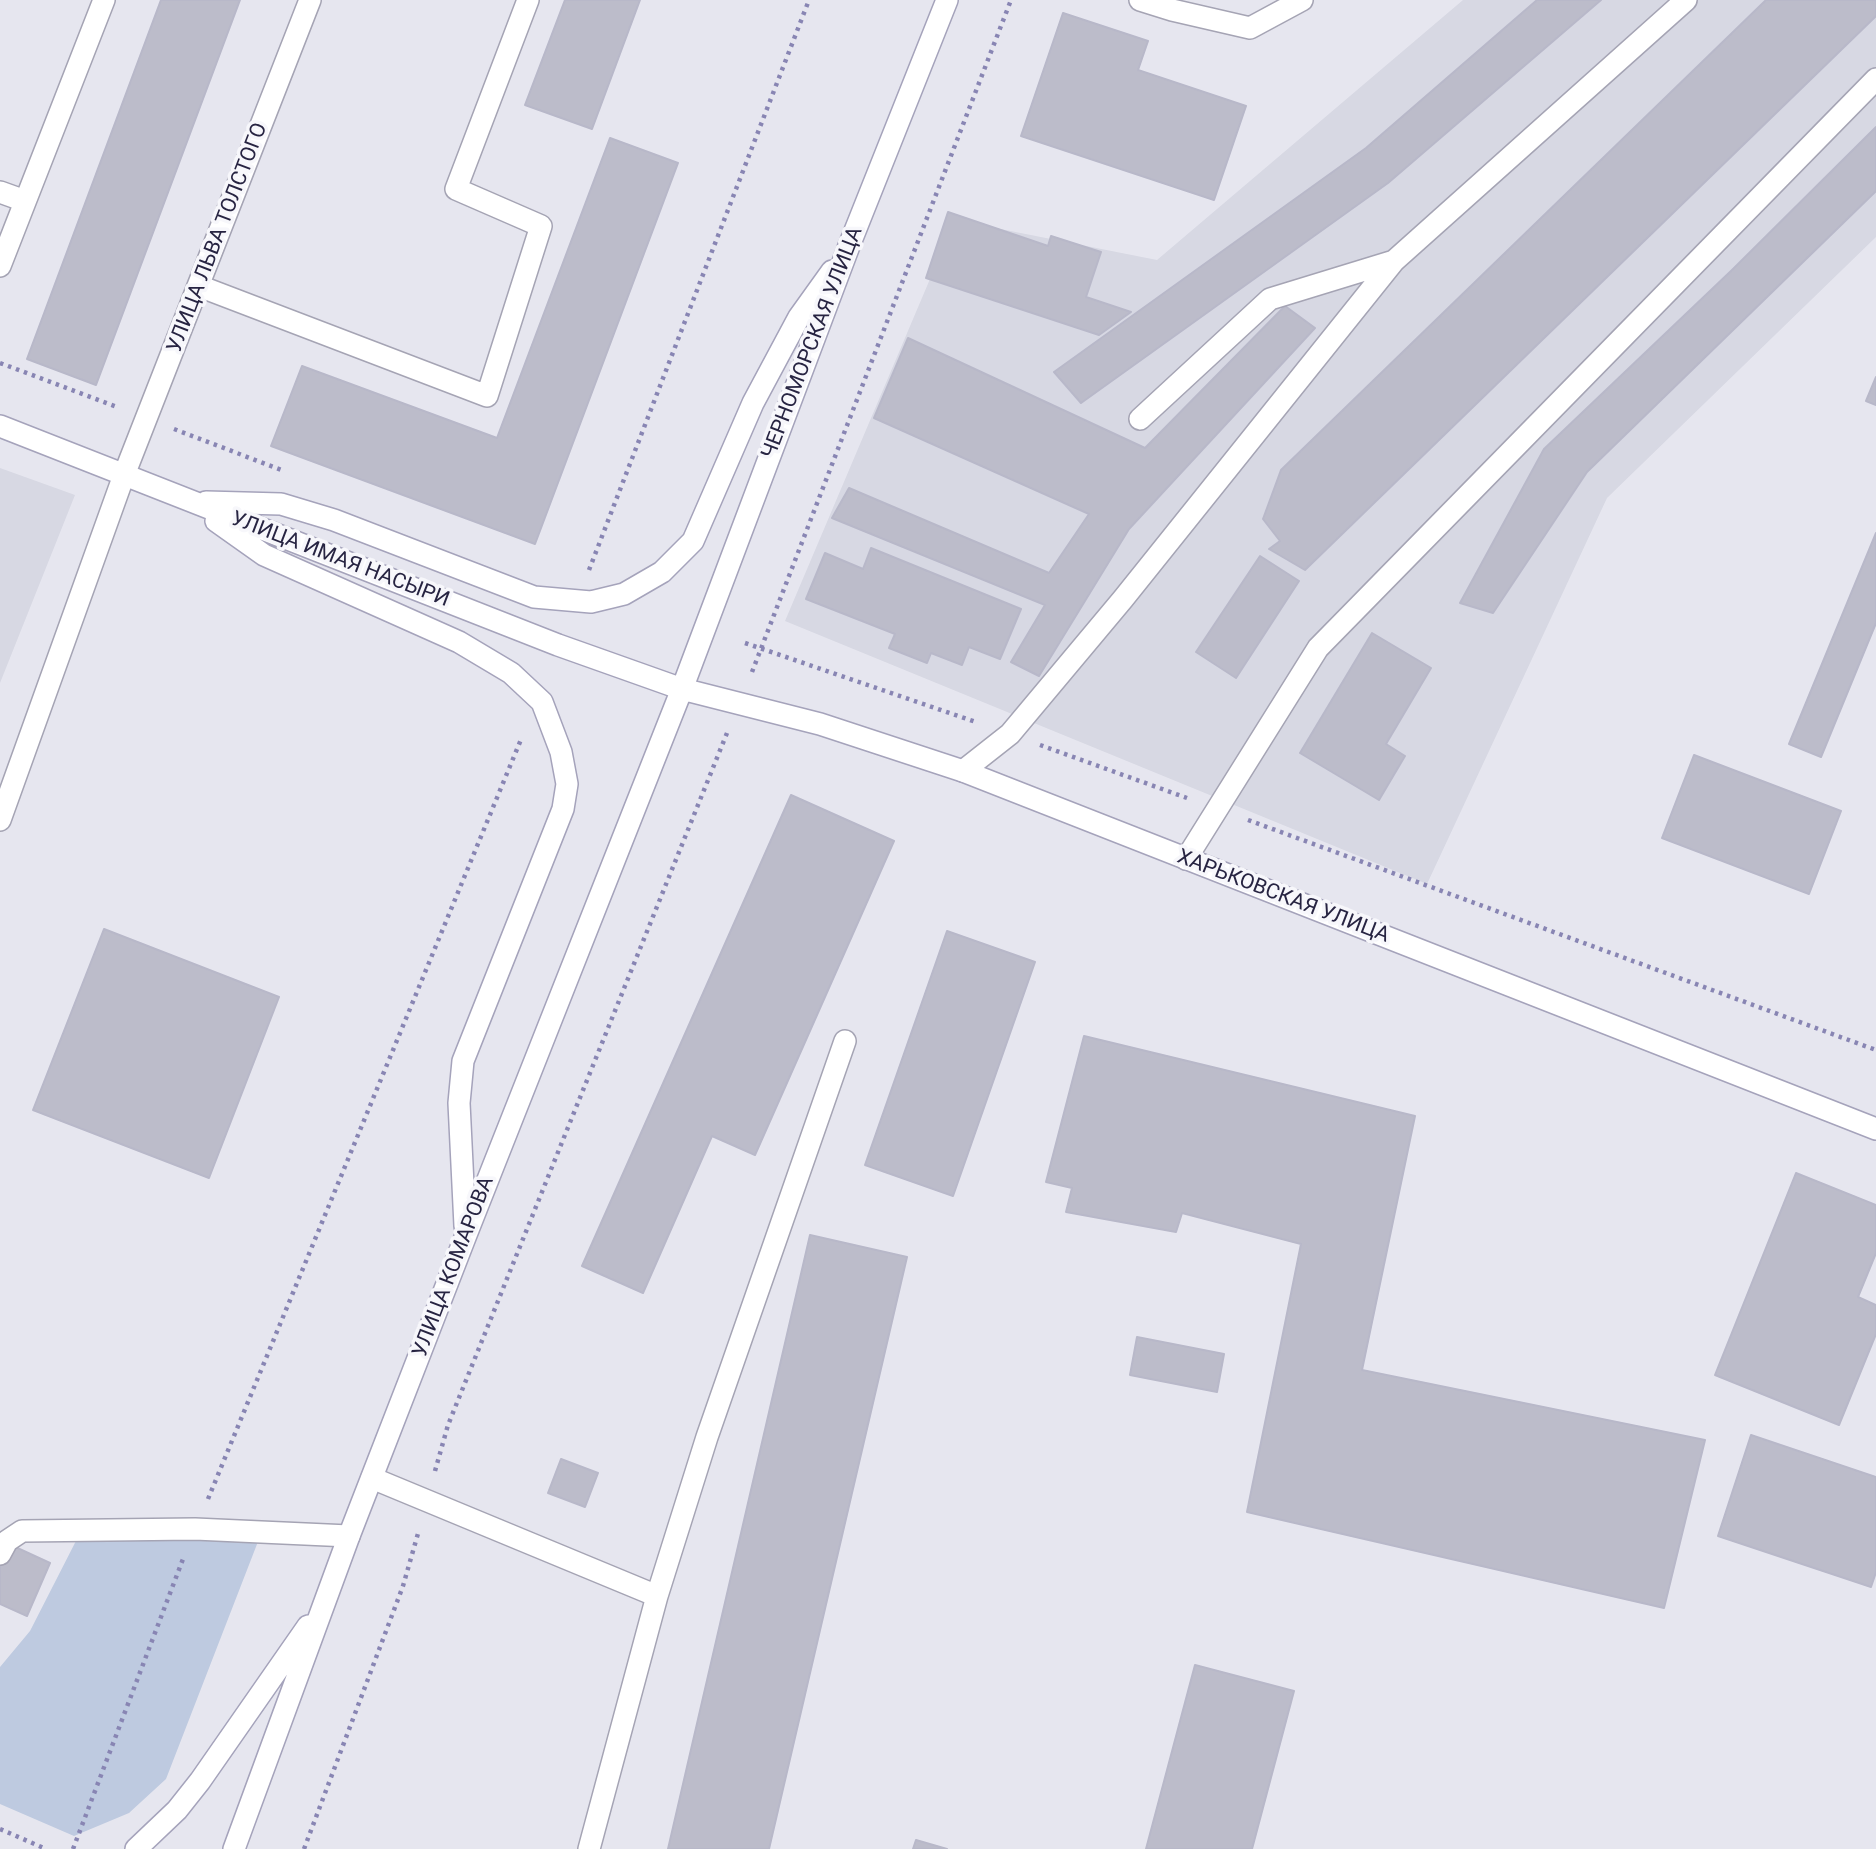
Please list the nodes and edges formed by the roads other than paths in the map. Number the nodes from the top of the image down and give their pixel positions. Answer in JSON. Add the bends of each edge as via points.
{"nodes":[{"id":1,"x":104,"y":0,"type":"edge"},
{"id":2,"x":310,"y":0,"type":"edge"},
{"id":3,"x":528,"y":0,"type":"edge"},
{"id":4,"x":947,"y":0,"type":"edge"},
{"id":5,"x":1140,"y":0,"type":"edge"},
{"id":6,"x":1302,"y":0,"type":"edge"},
{"id":7,"x":1686,"y":0,"type":"edge"},
{"id":8,"x":1876,"y":79,"type":"edge"},
{"id":9,"x":0,"y":192,"type":"edge"},
{"id":10,"x":25,"y":201,"type":"junction"},
{"id":11,"x":849,"y":246,"type":"junction"},
{"id":12,"x":1394,"y":261,"type":"junction"},
{"id":13,"x":0,"y":265,"type":"edge"},
{"id":14,"x":199,"y":286,"type":"junction"},
{"id":15,"x":1140,"y":419,"type":"dead end"},
{"id":16,"x":0,"y":426,"type":"edge"},
{"id":17,"x":124,"y":475,"type":"junction"},
{"id":18,"x":189,"y":501,"type":"junction"},
{"id":19,"x":682,"y":689,"type":"junction"},
{"id":20,"x":962,"y":771,"type":"junction"},
{"id":21,"x":0,"y":820,"type":"edge"},
{"id":22,"x":1186,"y":859,"type":"junction"},
{"id":23,"x":845,"y":1041,"type":"dead end"},
{"id":24,"x":1876,"y":1129,"type":"edge"},
{"id":25,"x":466,"y":1235,"type":"junction"},
{"id":26,"x":372,"y":1478,"type":"junction"},
{"id":27,"x":349,"y":1536,"type":"junction"},
{"id":28,"x":0,"y":1554,"type":"edge"},
{"id":29,"x":657,"y":1596,"type":"junction"},
{"id":30,"x":325,"y":1602,"type":"junction"},
{"id":31,"x":136,"y":1849,"type":"edge"},
{"id":32,"x":234,"y":1849,"type":"edge"},
{"id":33,"x":589,"y":1849,"type":"edge"}],
"edges":[{"from":1,"to":10,"type":"street"},
{"from":2,"to":14,"type":"street","name":"УЛИЦА ЛЬВА ТОЛСТОГО"},
{"from":3,"to":14,"type":"street","via":[[456,189],[541,226],[488,396]]},
{"from":4,"to":11,"type":"street","name":"ЧЕРНОМОРСКАЯ УЛИЦА"},
{"from":5,"to":6,"type":"street","via":[[1250,28]]},
{"from":7,"to":12,"type":"street"},
{"from":8,"to":22,"type":"street","via":[[1318,648]]},
{"from":9,"to":10,"type":"street"},
{"from":10,"to":13,"type":"street"},
{"from":11,"to":18,"type":"street","via":[[799,317],[760,391],[693,541],[662,572],[624,594],[591,602],[534,597],[281,504]]},
{"from":11,"to":19,"type":"street","name":"ЧЕРНОМОРСКАЯ УЛИЦА"},
{"from":12,"to":15,"type":"street","via":[[1270,299]]},
{"from":12,"to":20,"type":"street","via":[[1010,734]]},
{"from":14,"to":17,"type":"street","name":"УЛИЦА ЛЬВА ТОЛСТОГО"},
{"from":16,"to":17,"type":"street","name":"УЛИЦА ИМАЯ НАСЫРИ"},
{"from":17,"to":18,"type":"street","name":"УЛИЦА ИМАЯ НАСЫРИ"},
{"from":17,"to":21,"type":"street","name":"УЛИЦА ЛЬВА ТОЛСТОГО"},
{"from":18,"to":19,"type":"street","name":"УЛИЦА ИМАЯ НАСЫРИ"},
{"from":18,"to":25,"type":"street","via":[[264,555],[459,642],[510,673],[542,702],[561,752],[567,784],[564,809],[463,1061],[459,1103]]},
{"from":19,"to":20,"type":"street","name":"ХАРЬКОВСКАЯ УЛИЦА","via":[[820,724]]},
{"from":19,"to":25,"type":"street","name":"УЛИЦА КОМАРОВА"},
{"from":20,"to":22,"type":"street","name":"ХАРЬКОВСКАЯ УЛИЦА"},
{"from":22,"to":24,"type":"street","name":"ХАРЬКОВСКАЯ УЛИЦА"},
{"from":23,"to":29,"type":"street","via":[[707,1437]]},
{"from":25,"to":26,"type":"street","name":"УЛИЦА КОМАРОВА"},
{"from":26,"to":27,"type":"street","name":"УЛИЦА КОМАРОВА"},
{"from":26,"to":29,"type":"street"},
{"from":27,"to":28,"type":"street","via":[[195,1529],[22,1531],[7,1541]]},
{"from":27,"to":30,"type":"street","name":"УЛИЦА КОМАРОВА"},
{"from":29,"to":33,"type":"street"},
{"from":30,"to":31,"type":"street","via":[[200,1781],[177,1811]]},
{"from":30,"to":32,"type":"street","name":"УЛИЦА КОМАРОВА"}]}
